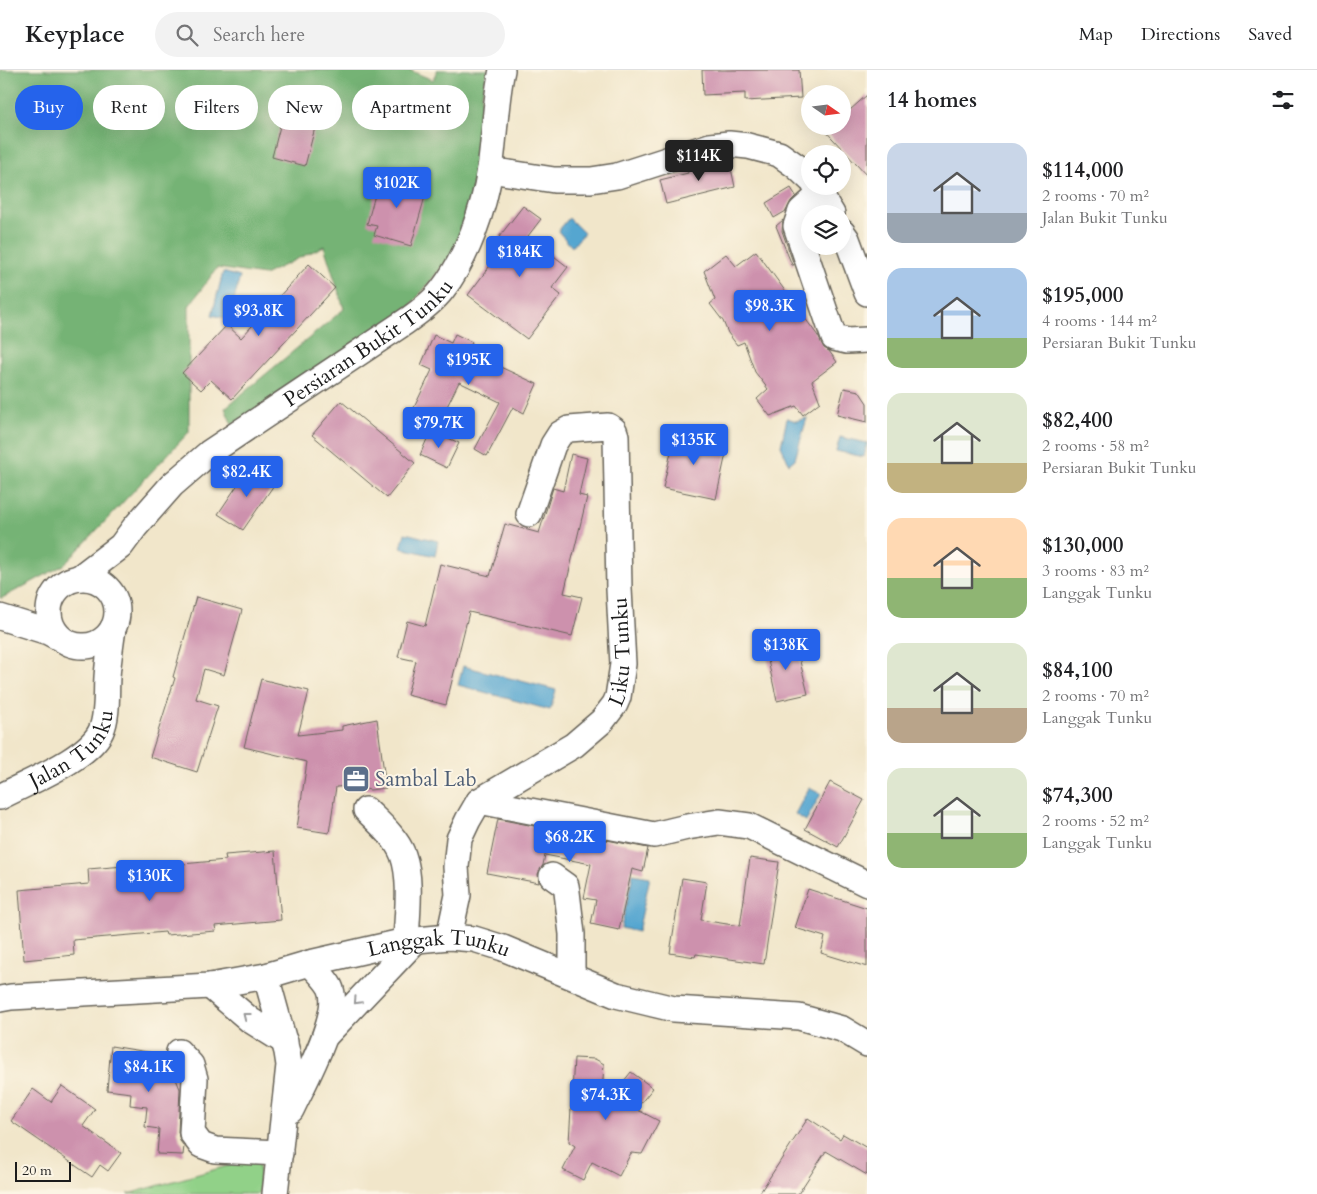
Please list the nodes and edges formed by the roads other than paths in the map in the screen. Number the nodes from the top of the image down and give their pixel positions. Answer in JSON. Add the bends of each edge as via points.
{"nodes":[{"id":1,"x":502,"y":70,"type":"edge"},
{"id":2,"x":490,"y":170,"type":"junction"},
{"id":3,"x":801,"y":172,"type":"edge"},
{"id":4,"x":817,"y":195,"type":"edge"},
{"id":5,"x":852,"y":240,"type":"edge"},
{"id":6,"x":867,"y":293,"type":"edge"},
{"id":7,"x":867,"y":340,"type":"edge"},
{"id":8,"x":529,"y":514,"type":"dead end"},
{"id":9,"x":121,"y":546,"type":"junction"},
{"id":10,"x":79,"y":578,"type":"junction"},
{"id":11,"x":53,"y":596,"type":"junction"},
{"id":12,"x":114,"y":597,"type":"junction"},
{"id":13,"x":2,"y":618,"type":"edge"},
{"id":14,"x":113,"y":628,"type":"junction"},
{"id":15,"x":68,"y":642,"type":"junction"},
{"id":16,"x":107,"y":678,"type":"junction"},
{"id":17,"x":0,"y":797,"type":"edge"},
{"id":18,"x":479,"y":801,"type":"junction"},
{"id":19,"x":366,"y":810,"type":"dead end"},
{"id":20,"x":552,"y":876,"type":"dead end"},
{"id":21,"x":867,"y":884,"type":"edge"},
{"id":22,"x":448,"y":937,"type":"junction"},
{"id":23,"x":411,"y":940,"type":"junction"},
{"id":24,"x":310,"y":963,"type":"junction"},
{"id":25,"x":266,"y":976,"type":"junction"},
{"id":26,"x":572,"y":976,"type":"junction"},
{"id":27,"x":210,"y":986,"type":"junction"},
{"id":28,"x":0,"y":999,"type":"edge"},
{"id":29,"x":324,"y":1038,"type":"junction"},
{"id":30,"x":285,"y":1042,"type":"junction"},
{"id":31,"x":867,"y":1044,"type":"edge"},
{"id":32,"x":179,"y":1052,"type":"dead end"},
{"id":33,"x":281,"y":1141,"type":"junction"},
{"id":34,"x":275,"y":1194,"type":"edge"}],
"edges":[{"from":1,"to":2,"type":"street","name":"Persiaran Bukit Tunku"},
{"from":2,"to":3,"type":"street","via":[[554,180],[591,180],[617,176],[710,146],[729,144],[779,154]]},
{"from":2,"to":9,"type":"street","name":"Persiaran Bukit Tunku","via":[[479,218],[459,264],[425,308],[210,453],[172,485]]},
{"from":4,"to":7,"type":"street","via":[[801,211],[796,226],[834,338]]},
{"from":5,"to":6,"type":"street"},
{"from":8,"to":18,"type":"street","name":"Liku Tunku","via":[[560,434],[569,429],[608,426],[614,430],[623,664],[618,697],[602,721],[574,745]]},
{"from":9,"to":10,"type":"street","name":"Persiaran Bukit Tunku"},
{"from":9,"to":12,"type":"street","name":"Persiaran Bukit Tunku"},
{"from":10,"to":11,"type":"street","via":[[68,581]]},
{"from":10,"to":12,"type":"street","via":[[99,582]]},
{"from":11,"to":13,"type":"street","name":"Jalan Tunku","via":[[19,614]]},
{"from":11,"to":15,"type":"street","via":[[50,619],[54,630]]},
{"from":12,"to":14,"type":"street","via":[[117,618]]},
{"from":13,"to":15,"type":"street","name":"Jalan Tunku","via":[[48,632]]},
{"from":14,"to":15,"type":"street","via":[[96,644],[84,646]]},
{"from":14,"to":16,"type":"street","name":"Jalan Tunku"},
{"from":15,"to":16,"type":"street","name":"Jalan Tunku"},
{"from":16,"to":17,"type":"street","name":"Jalan Tunku","via":[[102,730],[90,746],[73,760]]},
{"from":18,"to":21,"type":"street","via":[[654,835],[719,822],[748,826]]},
{"from":18,"to":22,"type":"street","name":"Liku Tunku","via":[[459,839],[458,895]]},
{"from":19,"to":23,"type":"street","via":[[391,836],[403,856],[409,889]]},
{"from":20,"to":26,"type":"street","via":[[566,886],[572,934]]},
{"from":22,"to":23,"type":"street","name":"Langgak Tunku"},
{"from":22,"to":26,"type":"street","name":"Langgak Tunku","via":[[484,942]]},
{"from":23,"to":24,"type":"street","name":"Langgak Tunku"},
{"from":23,"to":29,"type":"street","one_way":true},
{"from":24,"to":25,"type":"street","name":"Langgak Tunku"},
{"from":24,"to":29,"type":"street","via":[[330,988],[332,1006]]},
{"from":25,"to":27,"type":"street","name":"Langgak Tunku"},
{"from":25,"to":30,"type":"street"},
{"from":26,"to":31,"type":"street","name":"Langgak Tunku","via":[[616,995],[674,1009],[798,1018],[842,1029]]},
{"from":27,"to":28,"type":"street","name":"Langgak Tunku"},
{"from":30,"to":27,"type":"street","one_way":true,"via":[[250,1020]]},
{"from":29,"to":33,"type":"street"},
{"from":30,"to":33,"type":"street","via":[[289,1065]]},
{"from":32,"to":33,"type":"street","via":[[191,1064],[195,1079],[192,1133],[201,1145],[215,1150]]},
{"from":33,"to":34,"type":"street"}]}
